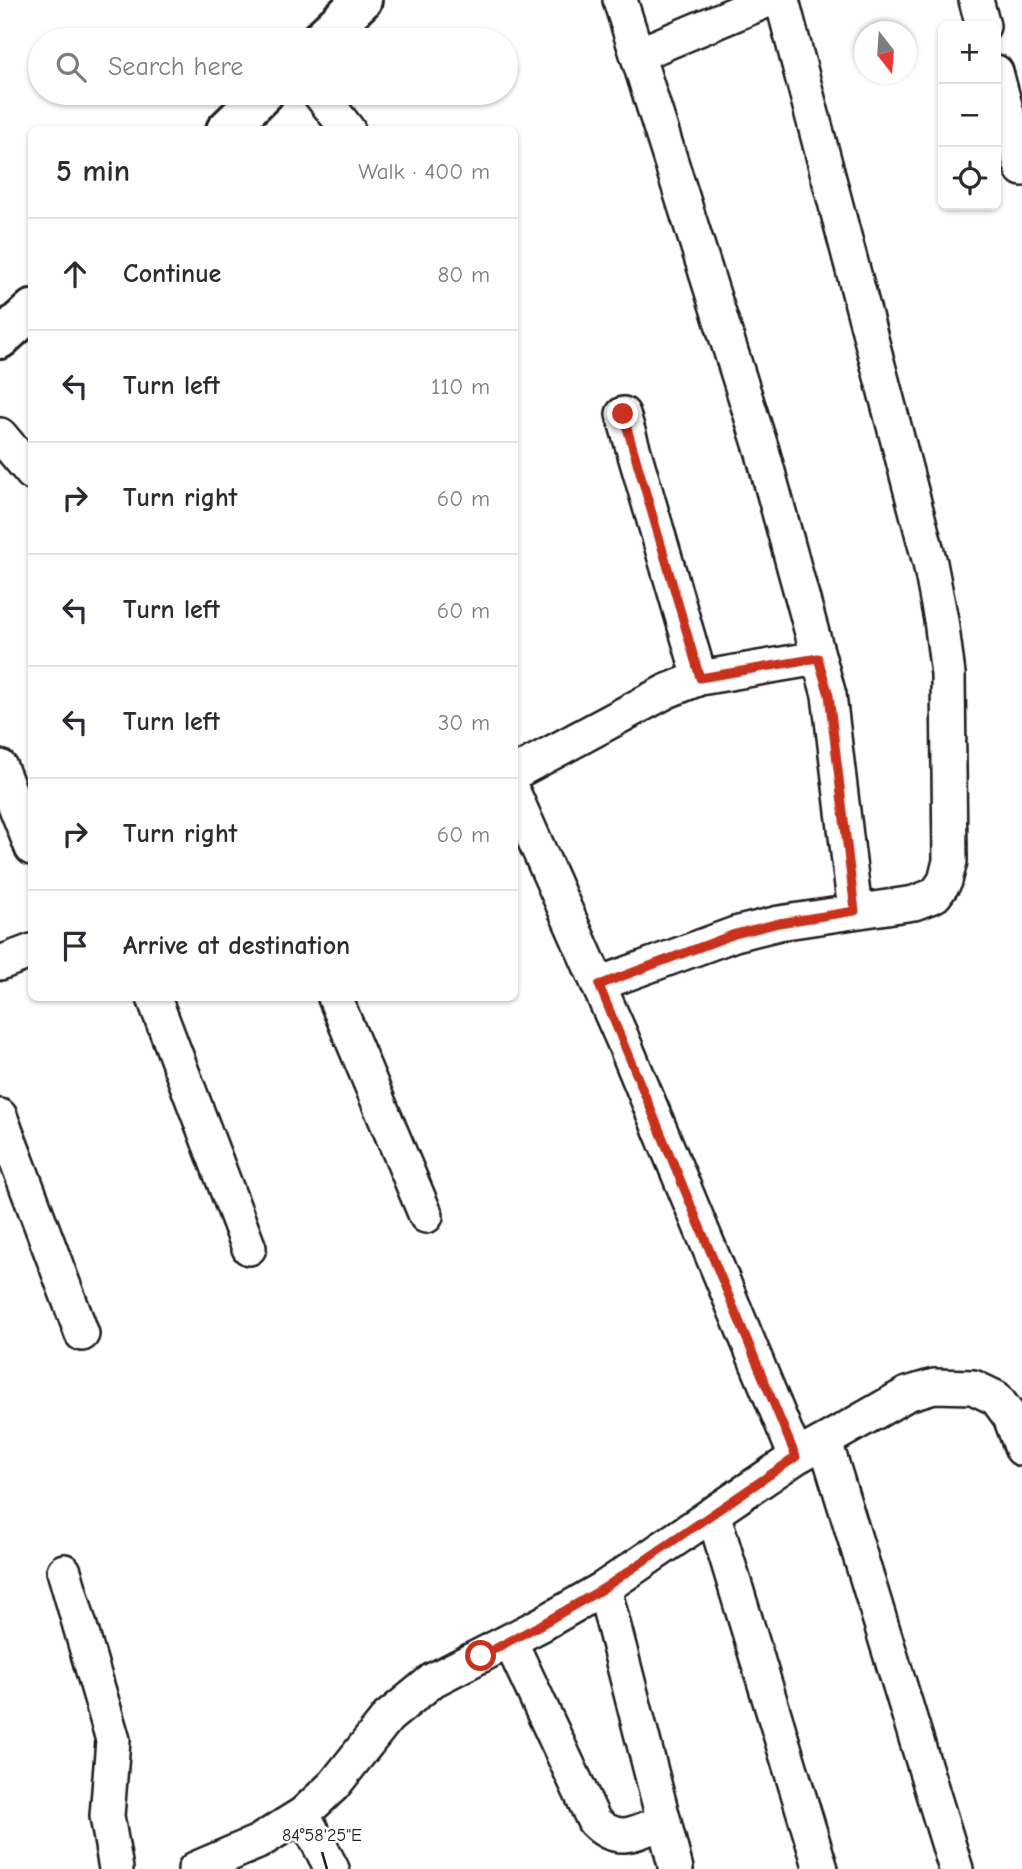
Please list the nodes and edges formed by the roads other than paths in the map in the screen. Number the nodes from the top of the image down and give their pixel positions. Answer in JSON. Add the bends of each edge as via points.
{"nodes":[{"id":1,"x":362,"y":0,"type":"edge"},
{"id":2,"x":620,"y":0,"type":"edge"},
{"id":3,"x":768,"y":0,"type":"edge"},
{"id":4,"x":782,"y":0,"type":"edge"},
{"id":5,"x":976,"y":0,"type":"edge"},
{"id":6,"x":982,"y":21,"type":"edge"},
{"id":7,"x":333,"y":28,"type":"edge"},
{"id":8,"x":639,"y":54,"type":"junction"},
{"id":9,"x":999,"y":84,"type":"edge"},
{"id":10,"x":252,"y":105,"type":"edge"},
{"id":11,"x":328,"y":105,"type":"edge"},
{"id":12,"x":230,"y":126,"type":"edge"},
{"id":13,"x":345,"y":126,"type":"edge"},
{"id":14,"x":1022,"y":169,"type":"edge"},
{"id":15,"x":28,"y":314,"type":"edge"},
{"id":16,"x":0,"y":338,"type":"edge"},
{"id":17,"x":623,"y":414,"type":"dead end"},
{"id":18,"x":0,"y":435,"type":"edge"},
{"id":19,"x":28,"y":468,"type":"edge"},
{"id":20,"x":818,"y":658,"type":"junction"},
{"id":21,"x":700,"y":678,"type":"junction"},
{"id":22,"x":0,"y":767,"type":"edge"},
{"id":23,"x":518,"y":771,"type":"edge"},
{"id":24,"x":518,"y":803,"type":"edge"},
{"id":25,"x":28,"y":838,"type":"edge"},
{"id":26,"x":855,"y":911,"type":"junction"},
{"id":27,"x":28,"y":952,"type":"edge"},
{"id":28,"x":0,"y":963,"type":"edge"},
{"id":29,"x":599,"y":985,"type":"junction"},
{"id":30,"x":155,"y":1001,"type":"edge"},
{"id":31,"x":336,"y":1001,"type":"edge"},
{"id":32,"x":0,"y":1115,"type":"edge"},
{"id":33,"x":426,"y":1216,"type":"dead end"},
{"id":34,"x":249,"y":1248,"type":"dead end"},
{"id":35,"x":82,"y":1334,"type":"dead end"},
{"id":36,"x":825,"y":1441,"type":"junction"},
{"id":37,"x":1022,"y":1449,"type":"edge"},
{"id":38,"x":796,"y":1457,"type":"junction"},
{"id":39,"x":713,"y":1514,"type":"junction"},
{"id":40,"x":64,"y":1572,"type":"dead end"},
{"id":41,"x":604,"y":1588,"type":"junction"},
{"id":42,"x":510,"y":1641,"type":"junction"},
{"id":43,"x":303,"y":1814,"type":"junction"},
{"id":44,"x":664,"y":1821,"type":"junction"},
{"id":45,"x":116,"y":1869,"type":"edge"},
{"id":46,"x":195,"y":1869,"type":"edge"},
{"id":47,"x":332,"y":1869,"type":"edge"},
{"id":48,"x":676,"y":1869,"type":"edge"},
{"id":49,"x":821,"y":1869,"type":"edge"},
{"id":50,"x":956,"y":1869,"type":"edge"}],
"edges":[{"from":1,"to":7,"type":"main road"},
{"from":2,"to":8,"type":"street"},
{"from":3,"to":8,"type":"street"},
{"from":4,"to":26,"type":"street","via":[[930,564],[948,674],[950,861],[945,881],[935,895],[914,903]]},
{"from":5,"to":6,"type":"street"},
{"from":8,"to":20,"type":"street","via":[[762,450]]},
{"from":9,"to":14,"type":"street"},
{"from":10,"to":12,"type":"main road"},
{"from":11,"to":13,"type":"street"},
{"from":15,"to":16,"type":"main road"},
{"from":17,"to":21,"type":"street"},
{"from":18,"to":19,"type":"street"},
{"from":20,"to":21,"type":"street"},
{"from":20,"to":26,"type":"street","via":[[829,695]]},
{"from":21,"to":23,"type":"street"},
{"from":22,"to":25,"type":"street"},
{"from":24,"to":29,"type":"street"},
{"from":26,"to":29,"type":"street","via":[[735,934]]},
{"from":27,"to":28,"type":"street"},
{"from":29,"to":38,"type":"street"},
{"from":30,"to":34,"type":"street"},
{"from":31,"to":33,"type":"street"},
{"from":32,"to":35,"type":"street"},
{"from":36,"to":37,"type":"street","via":[[907,1394],[934,1386],[973,1387],[996,1398],[1010,1417]]},
{"from":36,"to":38,"type":"street"},
{"from":36,"to":50,"type":"street"},
{"from":38,"to":39,"type":"street"},
{"from":39,"to":41,"type":"street"},
{"from":39,"to":49,"type":"street"},
{"from":40,"to":45,"type":"street","via":[[113,1740],[107,1816]]},
{"from":41,"to":42,"type":"street"},
{"from":41,"to":44,"type":"street"},
{"from":42,"to":43,"type":"street","via":[[433,1680],[388,1717],[334,1785]]},
{"from":42,"to":44,"type":"street","via":[[594,1821],[615,1836],[631,1835]]},
{"from":43,"to":46,"type":"street","via":[[258,1842]]},
{"from":43,"to":47,"type":"street"},
{"from":44,"to":48,"type":"street"}]}
